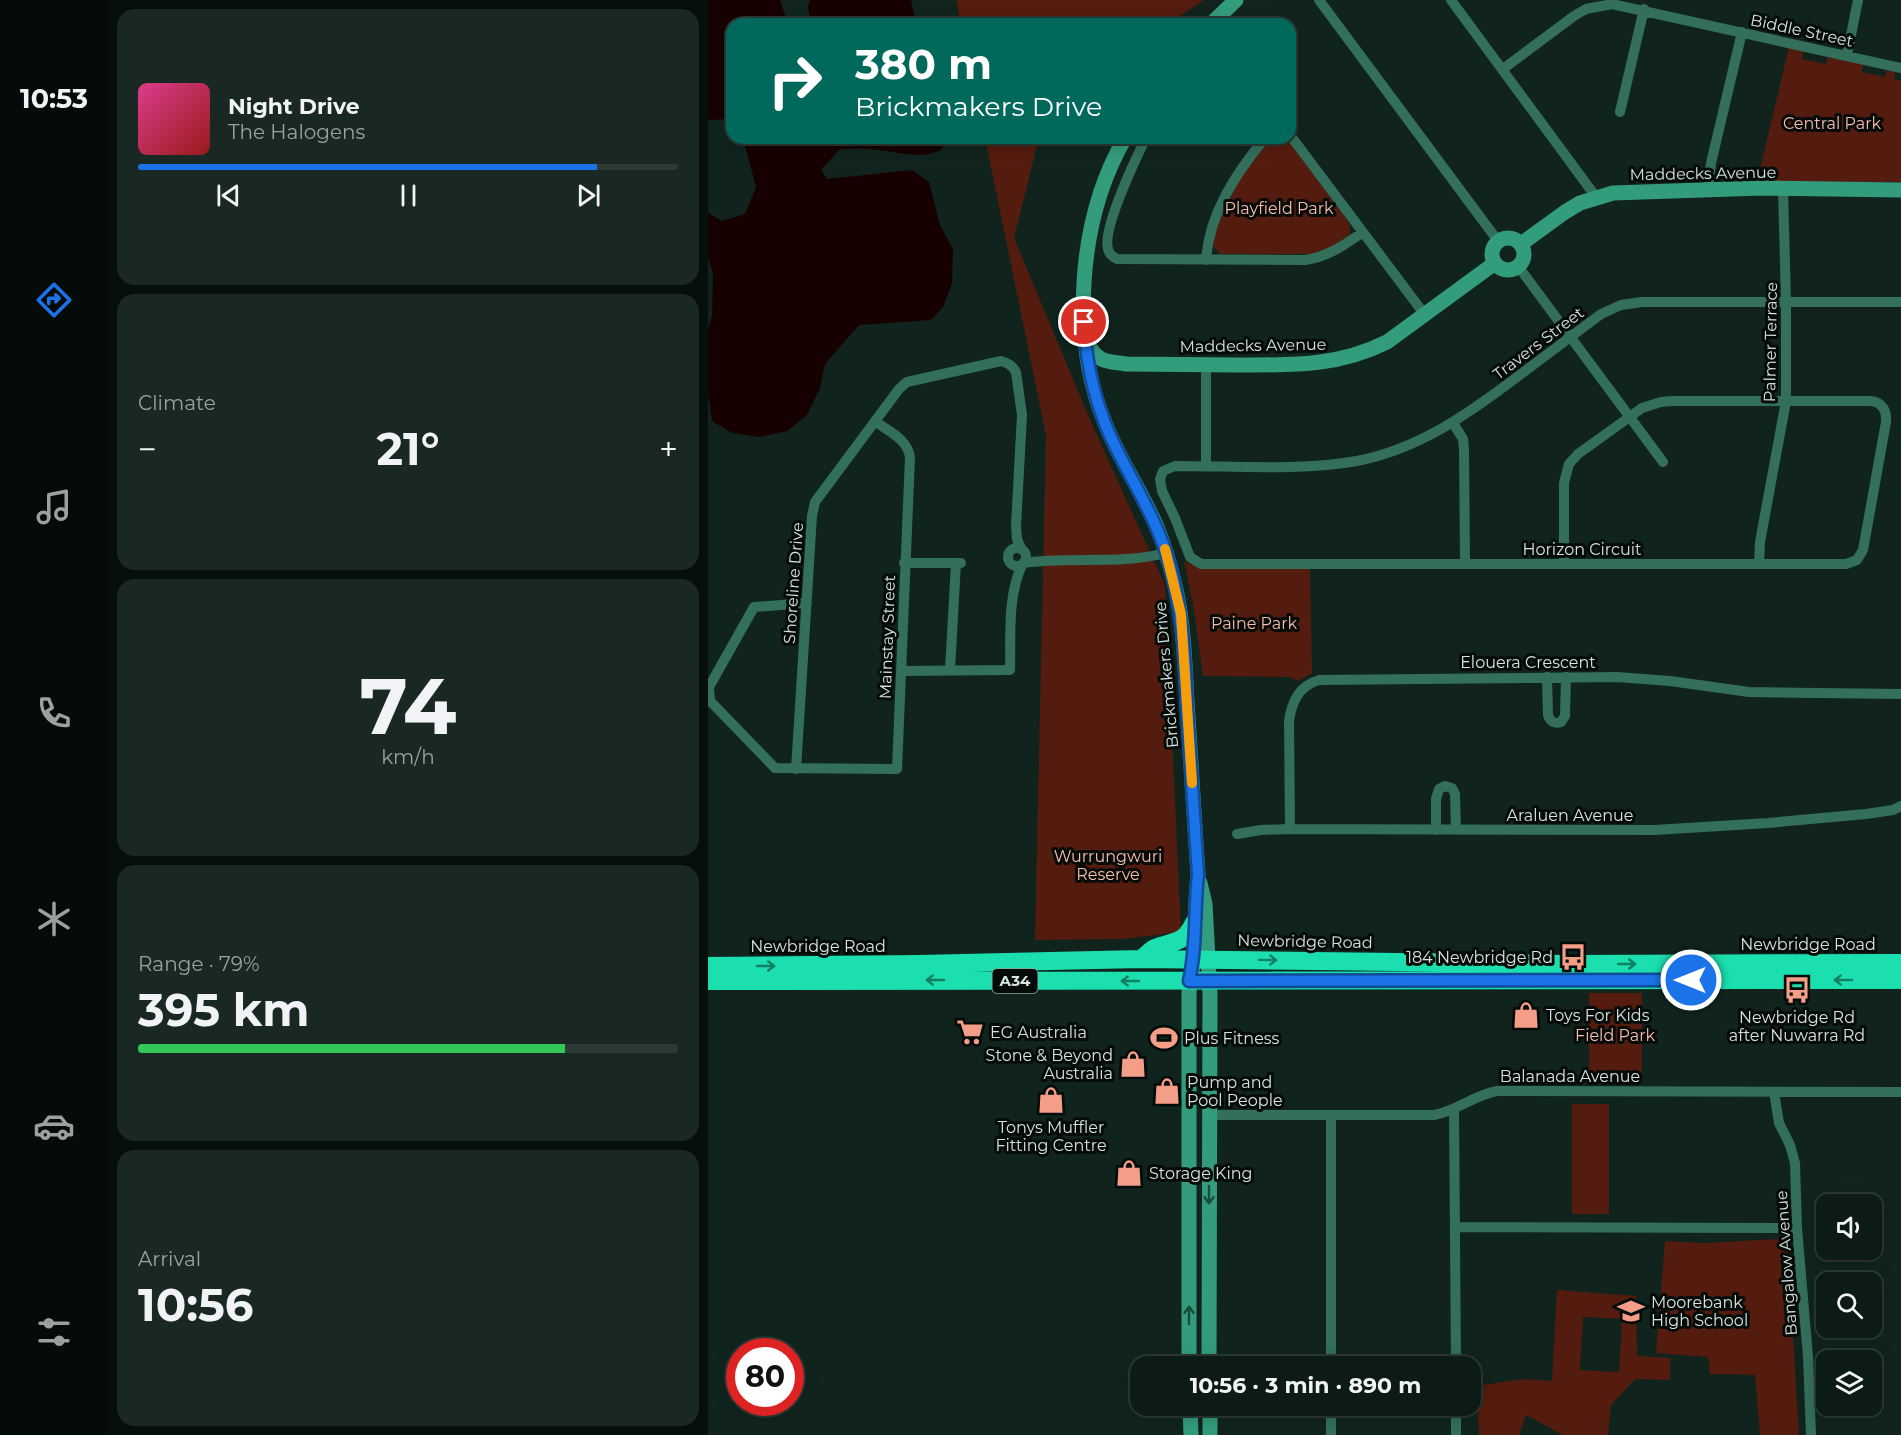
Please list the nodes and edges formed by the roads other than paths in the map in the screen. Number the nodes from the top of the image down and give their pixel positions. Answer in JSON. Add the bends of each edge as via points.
{"nodes":[{"id":1,"x":1236,"y":0,"type":"edge"},
{"id":2,"x":1319,"y":0,"type":"edge"},
{"id":3,"x":1451,"y":0,"type":"edge"},
{"id":4,"x":1858,"y":0,"type":"edge"},
{"id":5,"x":1644,"y":9,"type":"junction"},
{"id":6,"x":1217,"y":18,"type":"edge"},
{"id":7,"x":1742,"y":32,"type":"junction"},
{"id":8,"x":1847,"y":55,"type":"junction"},
{"id":9,"x":1901,"y":68,"type":"edge"},
{"id":10,"x":1503,"y":69,"type":"junction"},
{"id":11,"x":1620,"y":112,"type":"dead end"},
{"id":12,"x":1296,"y":143,"type":"edge"},
{"id":13,"x":1122,"y":144,"type":"edge"},
{"id":14,"x":1143,"y":144,"type":"edge"},
{"id":15,"x":1261,"y":144,"type":"edge"},
{"id":16,"x":1783,"y":189,"type":"junction"},
{"id":17,"x":1708,"y":190,"type":"junction"},
{"id":18,"x":1901,"y":190,"type":"edge"},
{"id":19,"x":1596,"y":197,"type":"junction"},
{"id":20,"x":1363,"y":232,"type":"junction"},
{"id":21,"x":1498,"y":241,"type":"junction"},
{"id":22,"x":1521,"y":244,"type":"junction"},
{"id":23,"x":1206,"y":260,"type":"junction"},
{"id":24,"x":1496,"y":263,"type":"junction"},
{"id":25,"x":1518,"y":266,"type":"junction"},
{"id":26,"x":1786,"y":302,"type":"junction"},
{"id":27,"x":1901,"y":302,"type":"edge"},
{"id":28,"x":1425,"y":315,"type":"junction"},
{"id":29,"x":1570,"y":338,"type":"junction"},
{"id":30,"x":1085,"y":339,"type":"junction"},
{"id":31,"x":1126,"y":364,"type":"junction"},
{"id":32,"x":1206,"y":364,"type":"junction"},
{"id":33,"x":1095,"y":394,"type":"junction"},
{"id":34,"x":1786,"y":401,"type":"junction"},
{"id":35,"x":1629,"y":417,"type":"junction"},
{"id":36,"x":876,"y":422,"type":"junction"},
{"id":37,"x":1453,"y":423,"type":"junction"},
{"id":38,"x":1663,"y":462,"type":"dead end"},
{"id":39,"x":1206,"y":466,"type":"junction"},
{"id":40,"x":1166,"y":553,"type":"junction"},
{"id":41,"x":1020,"y":557,"type":"junction"},
{"id":42,"x":904,"y":563,"type":"junction"},
{"id":43,"x":1465,"y":564,"type":"junction"},
{"id":44,"x":1563,"y":564,"type":"junction"},
{"id":45,"x":1760,"y":564,"type":"junction"},
{"id":46,"x":807,"y":603,"type":"junction"},
{"id":47,"x":951,"y":670,"type":"junction"},
{"id":48,"x":900,"y":671,"type":"junction"},
{"id":49,"x":1547,"y":677,"type":"junction"},
{"id":50,"x":1566,"y":677,"type":"junction"},
{"id":51,"x":1901,"y":694,"type":"edge"},
{"id":52,"x":796,"y":769,"type":"junction"},
{"id":53,"x":1901,"y":806,"type":"edge"},
{"id":54,"x":1290,"y":830,"type":"junction"},
{"id":55,"x":1436,"y":830,"type":"junction"},
{"id":56,"x":1455,"y":830,"type":"junction"},
{"id":57,"x":1237,"y":834,"type":"dead end"},
{"id":58,"x":1198,"y":874,"type":"junction"},
{"id":59,"x":1194,"y":923,"type":"junction"},
{"id":60,"x":1141,"y":959,"type":"junction"},
{"id":61,"x":1201,"y":959,"type":"junction"},
{"id":62,"x":1901,"y":963,"type":"edge"},
{"id":63,"x":708,"y":966,"type":"edge"},
{"id":64,"x":1901,"y":980,"type":"edge"},
{"id":65,"x":708,"y":981,"type":"edge"},
{"id":66,"x":1189,"y":981,"type":"junction"},
{"id":67,"x":1210,"y":981,"type":"junction"},
{"id":68,"x":1774,"y":1092,"type":"junction"},
{"id":69,"x":1901,"y":1092,"type":"edge"},
{"id":70,"x":1454,"y":1109,"type":"junction"},
{"id":71,"x":1209,"y":1115,"type":"junction"},
{"id":72,"x":1332,"y":1116,"type":"junction"},
{"id":73,"x":1455,"y":1227,"type":"junction"},
{"id":74,"x":1797,"y":1228,"type":"junction"},
{"id":75,"x":1190,"y":1356,"type":"edge"},
{"id":76,"x":1209,"y":1356,"type":"edge"},
{"id":77,"x":1331,"y":1356,"type":"edge"},
{"id":78,"x":1456,"y":1356,"type":"edge"},
{"id":79,"x":1190,"y":1416,"type":"edge"},
{"id":80,"x":1209,"y":1416,"type":"edge"},
{"id":81,"x":1331,"y":1416,"type":"edge"},
{"id":82,"x":1456,"y":1416,"type":"edge"},
{"id":83,"x":1191,"y":1435,"type":"edge"},
{"id":84,"x":1210,"y":1435,"type":"edge"},
{"id":85,"x":1331,"y":1435,"type":"edge"},
{"id":86,"x":1456,"y":1435,"type":"edge"},
{"id":87,"x":1812,"y":1435,"type":"edge"}],
"edges":[{"from":1,"to":6,"type":"street"},
{"from":2,"to":21,"type":"street"},
{"from":3,"to":10,"type":"street"},
{"from":4,"to":8,"type":"street"},
{"from":5,"to":7,"type":"street","name":"Biddle Street"},
{"from":5,"to":10,"type":"street","name":"Biddle Street","via":[[1612,4],[1586,9]]},
{"from":5,"to":11,"type":"street"},
{"from":7,"to":8,"type":"street","name":"Biddle Street"},
{"from":7,"to":17,"type":"street"},
{"from":8,"to":9,"type":"street","name":"Biddle Street"},
{"from":10,"to":19,"type":"street"},
{"from":12,"to":20,"type":"street"},
{"from":13,"to":30,"type":"street","name":"Brickmakers Drive","via":[[1094,218],[1084,278]]},
{"from":14,"to":23,"type":"street","via":[[1116,207],[1108,242],[1111,255],[1121,260]]},
{"from":15,"to":23,"type":"street","via":[[1222,204],[1209,236]]},
{"from":16,"to":17,"type":"street","name":"Maddecks Avenue"},
{"from":16,"to":18,"type":"street","name":"Maddecks Avenue"},
{"from":16,"to":26,"type":"street","name":"Palmer Terrace"},
{"from":17,"to":19,"type":"street","name":"Maddecks Avenue"},
{"from":19,"to":22,"type":"street","name":"Maddecks Avenue","via":[[1565,212]]},
{"from":20,"to":23,"type":"street","via":[[1334,252],[1316,258]]},
{"from":20,"to":28,"type":"street"},
{"from":21,"to":22,"type":"street","via":[[1513,238]]},
{"from":21,"to":24,"type":"street","via":[[1492,254]]},
{"from":22,"to":25,"type":"street","via":[[1524,253]]},
{"from":24,"to":25,"type":"street","via":[[1504,269]]},
{"from":24,"to":28,"type":"street","name":"Maddecks Avenue"},
{"from":25,"to":29,"type":"street"},
{"from":26,"to":27,"type":"street","name":"Travers Street"},
{"from":26,"to":29,"type":"street","name":"Travers Street","via":[[1632,303],[1611,308]]},
{"from":26,"to":34,"type":"street","name":"Palmer Terrace"},
{"from":28,"to":32,"type":"street","name":"Maddecks Avenue","via":[[1387,342],[1348,358],[1308,364]]},
{"from":29,"to":35,"type":"street"},
{"from":29,"to":37,"type":"street","name":"Travers Street"},
{"from":30,"to":31,"type":"street","name":"Maddecks Avenue","via":[[1101,360]]},
{"from":30,"to":33,"type":"street","name":"Brickmakers Drive"},
{"from":31,"to":32,"type":"street","name":"Maddecks Avenue"},
{"from":31,"to":33,"type":"street","name":"Maddecks Avenue","via":[[1108,368],[1098,381]]},
{"from":32,"to":39,"type":"street"},
{"from":33,"to":40,"type":"street","name":"Brickmakers Drive","via":[[1116,449],[1156,524]]},
{"from":34,"to":35,"type":"street","via":[[1661,402]]},
{"from":34,"to":45,"type":"street","name":"Palmer Terrace","via":[[1760,542]]},
{"from":34,"to":45,"type":"street","name":"Horizon Circuit","via":[[1875,402],[1884,408],[1886,422],[1860,557],[1846,564]]},
{"from":35,"to":38,"type":"street"},
{"from":35,"to":44,"type":"street","via":[[1578,454],[1566,470]]},
{"from":36,"to":41,"type":"street","name":"Shoreline Drive","via":[[907,382],[1000,361],[1008,363],[1016,372],[1021,406],[1016,526],[1011,542]]},
{"from":36,"to":42,"type":"street","name":"Mainstay Street","via":[[904,442],[910,457]]},
{"from":36,"to":46,"type":"street","name":"Shoreline Drive","via":[[815,502]]},
{"from":37,"to":39,"type":"street","name":"Travers Street","via":[[1412,445],[1357,461],[1302,466]]},
{"from":37,"to":43,"type":"street","via":[[1464,449]]},
{"from":39,"to":43,"type":"street","name":"Horizon Circuit","via":[[1171,467],[1163,471],[1160,479],[1188,553],[1197,563]]},
{"from":40,"to":41,"type":"street","via":[[1123,559]]},
{"from":40,"to":58,"type":"street","name":"Brickmakers Drive","via":[[1181,614]]},
{"from":41,"to":47,"type":"street","via":[[1013,596],[1010,670]]},
{"from":42,"to":47,"type":"street","via":[[959,563]]},
{"from":42,"to":48,"type":"street","name":"Mainstay Street"},
{"from":43,"to":44,"type":"street","name":"Horizon Circuit"},
{"from":44,"to":45,"type":"street","name":"Horizon Circuit"},
{"from":46,"to":52,"type":"street","name":"Shoreline Drive"},
{"from":46,"to":52,"type":"street","via":[[754,607],[708,691],[713,705],[775,768]]},
{"from":47,"to":48,"type":"street"},
{"from":48,"to":52,"type":"street","name":"Mainstay Street","via":[[897,769]]},
{"from":49,"to":50,"type":"street","name":"Elouera Crescent"},
{"from":49,"to":50,"type":"street","via":[[1548,715],[1558,723],[1565,716]]},
{"from":49,"to":54,"type":"street","name":"Elouera Crescent","via":[[1330,678],[1311,682],[1293,701],[1289,720]]},
{"from":50,"to":51,"type":"street","name":"Elouera Crescent","via":[[1644,678],[1749,692]]},
{"from":53,"to":56,"type":"street","name":"Araluen Avenue","via":[[1866,814],[1707,828]]},
{"from":54,"to":55,"type":"street","name":"Araluen Avenue"},
{"from":54,"to":57,"type":"street","name":"Araluen Avenue"},
{"from":55,"to":56,"type":"street","name":"Araluen Avenue"},
{"from":55,"to":56,"type":"street","via":[[1436,796],[1445,786],[1455,794]]},
{"from":58,"to":59,"type":"street","name":"Brickmakers Drive"},
{"from":58,"to":61,"type":"street","name":"Brickmakers Drive","via":[[1205,904]]},
{"from":59,"to":60,"type":"highway","via":[[1182,939],[1152,950]]},
{"from":59,"to":61,"type":"street","name":"Brickmakers Drive"},
{"from":60,"to":61,"type":"highway","name":"Newbridge Road","number":"A34"},
{"from":63,"to":60,"type":"highway","name":"Newbridge Road","number":"A34","one_way":true},
{"from":61,"to":62,"type":"highway","name":"Newbridge Road","number":"A34","one_way":true},
{"from":61,"to":66,"type":"street"},
{"from":61,"to":67,"type":"street","name":"Brickmakers Drive"},
{"from":64,"to":67,"type":"highway","name":"Newbridge Road","number":"A34","one_way":true},
{"from":66,"to":65,"type":"highway","name":"Newbridge Road","number":"A34","one_way":true},
{"from":66,"to":67,"type":"highway","name":"Newbridge Road","number":"A34"},
{"from":75,"to":66,"type":"street","one_way":true},
{"from":67,"to":71,"type":"street","name":"Brickmakers Drive"},
{"from":68,"to":69,"type":"street","name":"Balanada Avenue"},
{"from":68,"to":70,"type":"street","name":"Balanada Avenue","via":[[1497,1091],[1479,1095]]},
{"from":68,"to":74,"type":"street","name":"Bangalow Avenue","via":[[1779,1123],[1795,1163]]},
{"from":70,"to":72,"type":"street","name":"Balanada Avenue","via":[[1434,1115]]},
{"from":70,"to":73,"type":"street"},
{"from":71,"to":72,"type":"street","name":"Balanada Avenue"},
{"from":71,"to":76,"type":"street","name":"Brickmakers Drive","one_way":true},
{"from":72,"to":77,"type":"street"},
{"from":73,"to":74,"type":"street"},
{"from":73,"to":78,"type":"street"},
{"from":74,"to":87,"type":"street","name":"Bangalow Avenue"},
{"from":79,"to":83,"type":"street"},
{"from":80,"to":84,"type":"street"},
{"from":81,"to":85,"type":"street"},
{"from":82,"to":86,"type":"street"}]}
